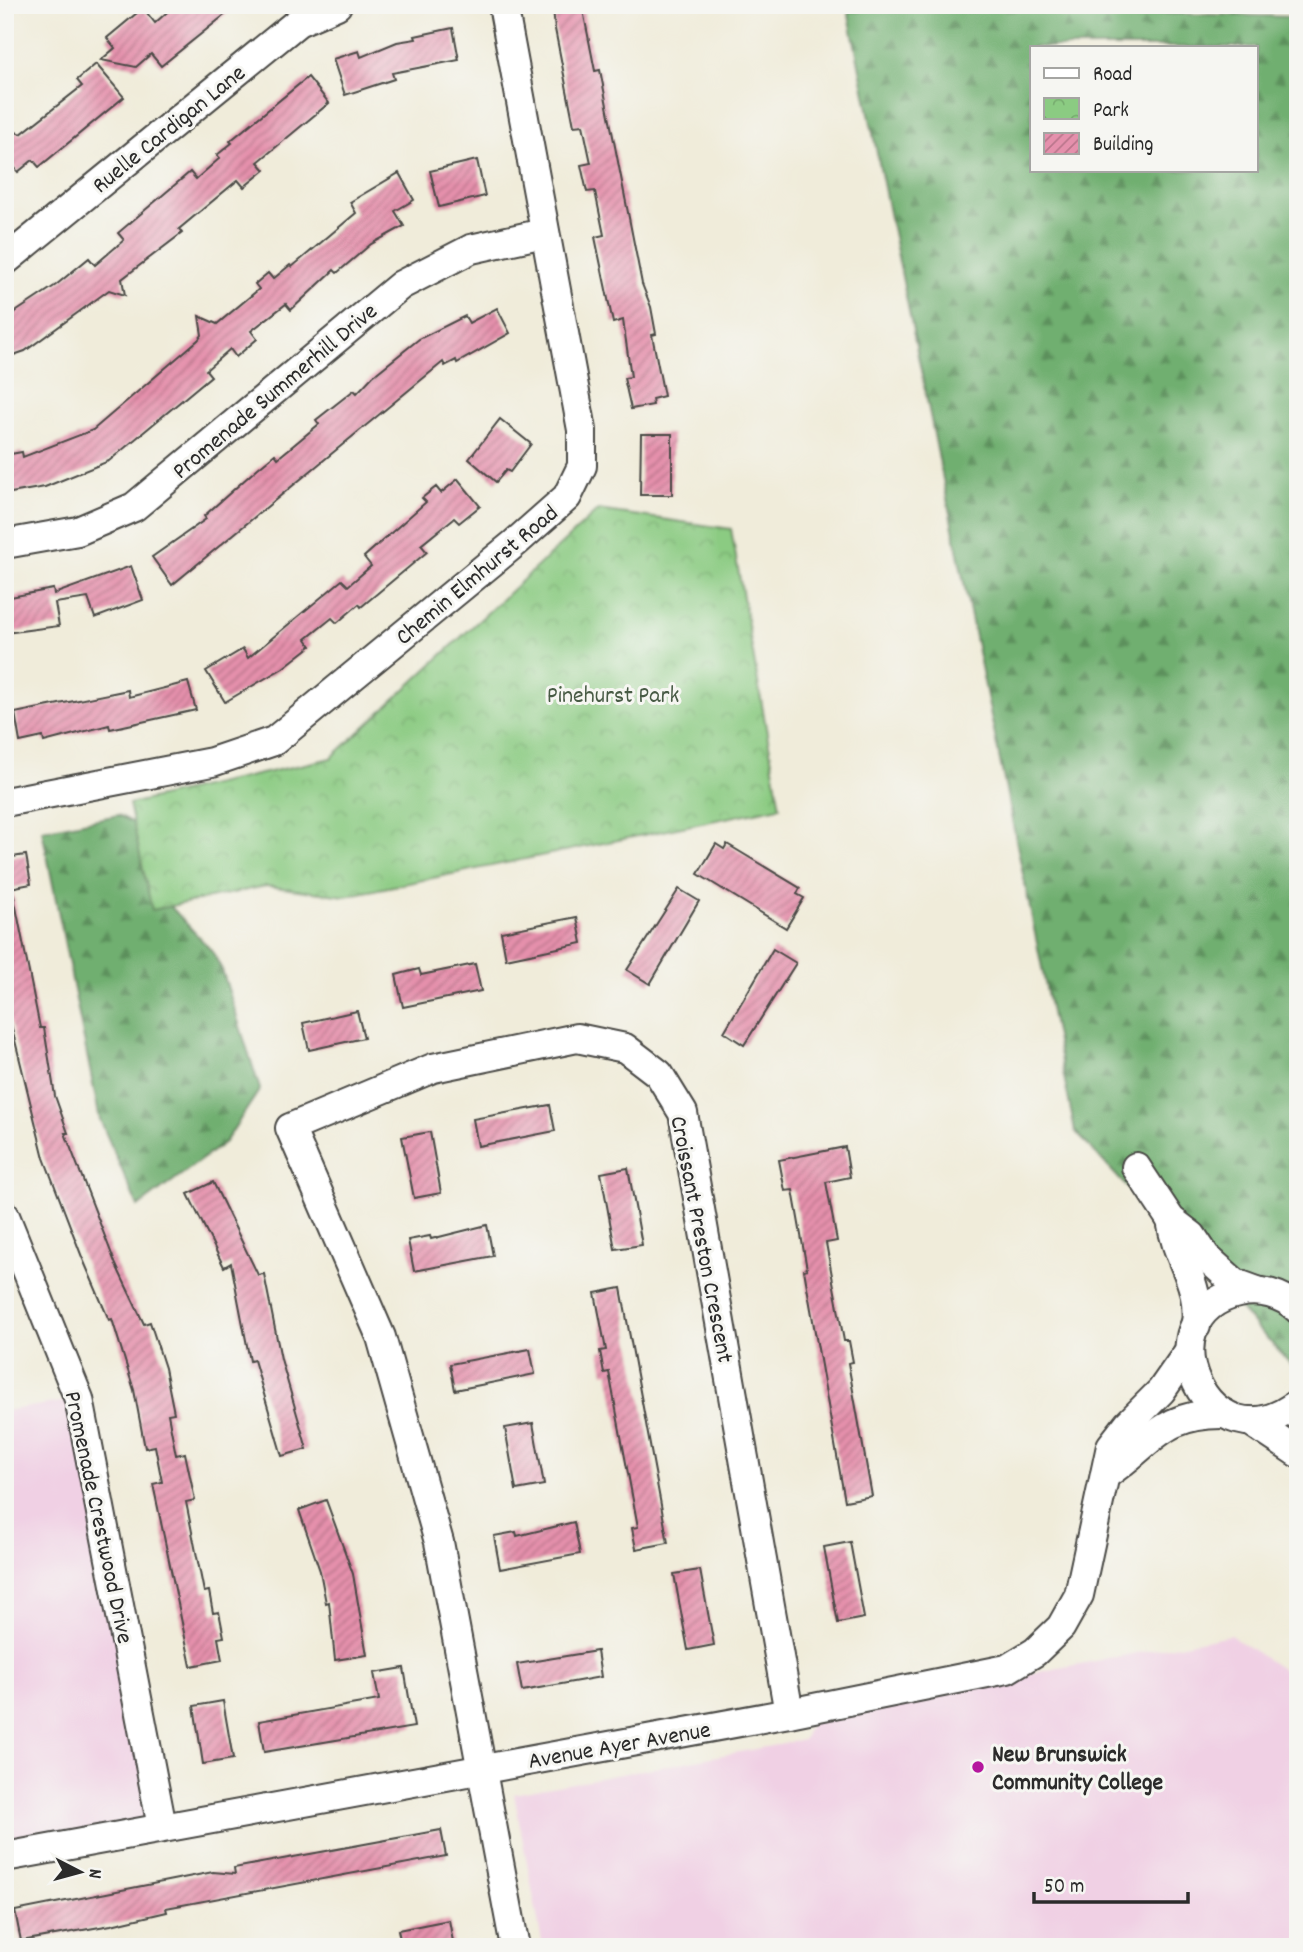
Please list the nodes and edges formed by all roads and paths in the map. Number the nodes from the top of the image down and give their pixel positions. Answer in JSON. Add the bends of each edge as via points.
{"nodes":[{"id":1,"x":337,"y":5,"type":"edge"},
{"id":2,"x":502,"y":5,"type":"edge"},
{"id":3,"x":544,"y":233,"type":"junction"},
{"id":4,"x":5,"y":261,"type":"edge"},
{"id":5,"x":5,"y":544,"type":"edge"},
{"id":6,"x":5,"y":802,"type":"edge"},
{"id":7,"x":1136,"y":1167,"type":"dead end"},
{"id":8,"x":5,"y":1216,"type":"edge"},
{"id":9,"x":1171,"y":1220,"type":"junction"},
{"id":10,"x":1284,"y":1298,"type":"edge"},
{"id":11,"x":1192,"y":1339,"type":"junction"},
{"id":12,"x":1298,"y":1403,"type":"edge"},
{"id":13,"x":1237,"y":1417,"type":"junction"},
{"id":14,"x":1298,"y":1453,"type":"edge"},
{"id":15,"x":1105,"y":1475,"type":"junction"},
{"id":16,"x":789,"y":1713,"type":"junction"},
{"id":17,"x":481,"y":1769,"type":"junction"},
{"id":18,"x":162,"y":1827,"type":"junction"},
{"id":19,"x":5,"y":1857,"type":"edge"},
{"id":20,"x":515,"y":1947,"type":"edge"}],
"edges":[{"from":1,"to":4,"type":"street","name":"Ruelle Cardigan Lane","via":[[298,22]]},
{"from":2,"to":3,"type":"street","name":"Chemin Elmhurst Road"},
{"from":3,"to":5,"type":"street","name":"Promenade Summerhill Drive","via":[[471,249],[401,285],[134,507],[78,531]]},
{"from":3,"to":6,"type":"street","name":"Chemin Elmhurst Road","via":[[582,430],[582,466],[567,497],[275,741],[212,762]]},
{"from":7,"to":9,"type":"street"},
{"from":8,"to":18,"type":"street","name":"Promenade Crestwood Drive","via":[[79,1399]]},
{"from":9,"to":10,"type":"street","via":[[1192,1236],[1223,1274]]},
{"from":9,"to":11,"type":"street","via":[[1174,1246],[1195,1285],[1198,1303]]},
{"from":10,"to":11,"type":"street","name":"Avenue Ayer Avenue","via":[[1245,1292],[1221,1300],[1203,1316]]},
{"from":11,"to":13,"type":"street","via":[[1192,1376],[1198,1388],[1205,1399]]},
{"from":11,"to":15,"type":"street","name":"Avenue Ayer Avenue","via":[[1161,1391],[1111,1446]]},
{"from":12,"to":13,"type":"street","via":[[1275,1417]]},
{"from":13,"to":14,"type":"street"},
{"from":13,"to":15,"type":"street","via":[[1198,1414],[1165,1425]]},
{"from":15,"to":16,"type":"street","name":"Avenue Ayer Avenue","via":[[1079,1595],[1061,1627],[1035,1652],[1007,1669],[975,1678]]},
{"from":16,"to":17,"type":"street","name":"Avenue Ayer Avenue"},
{"from":16,"to":17,"type":"street","name":"Croissant Preston Crescent","via":[[682,1114],[659,1074],[625,1048],[577,1038],[433,1068],[290,1128],[381,1337],[439,1542]]},
{"from":17,"to":18,"type":"street","name":"Avenue Ayer Avenue"},
{"from":17,"to":20,"type":"street"},
{"from":18,"to":19,"type":"street","name":"Avenue Ayer Avenue"}]}
